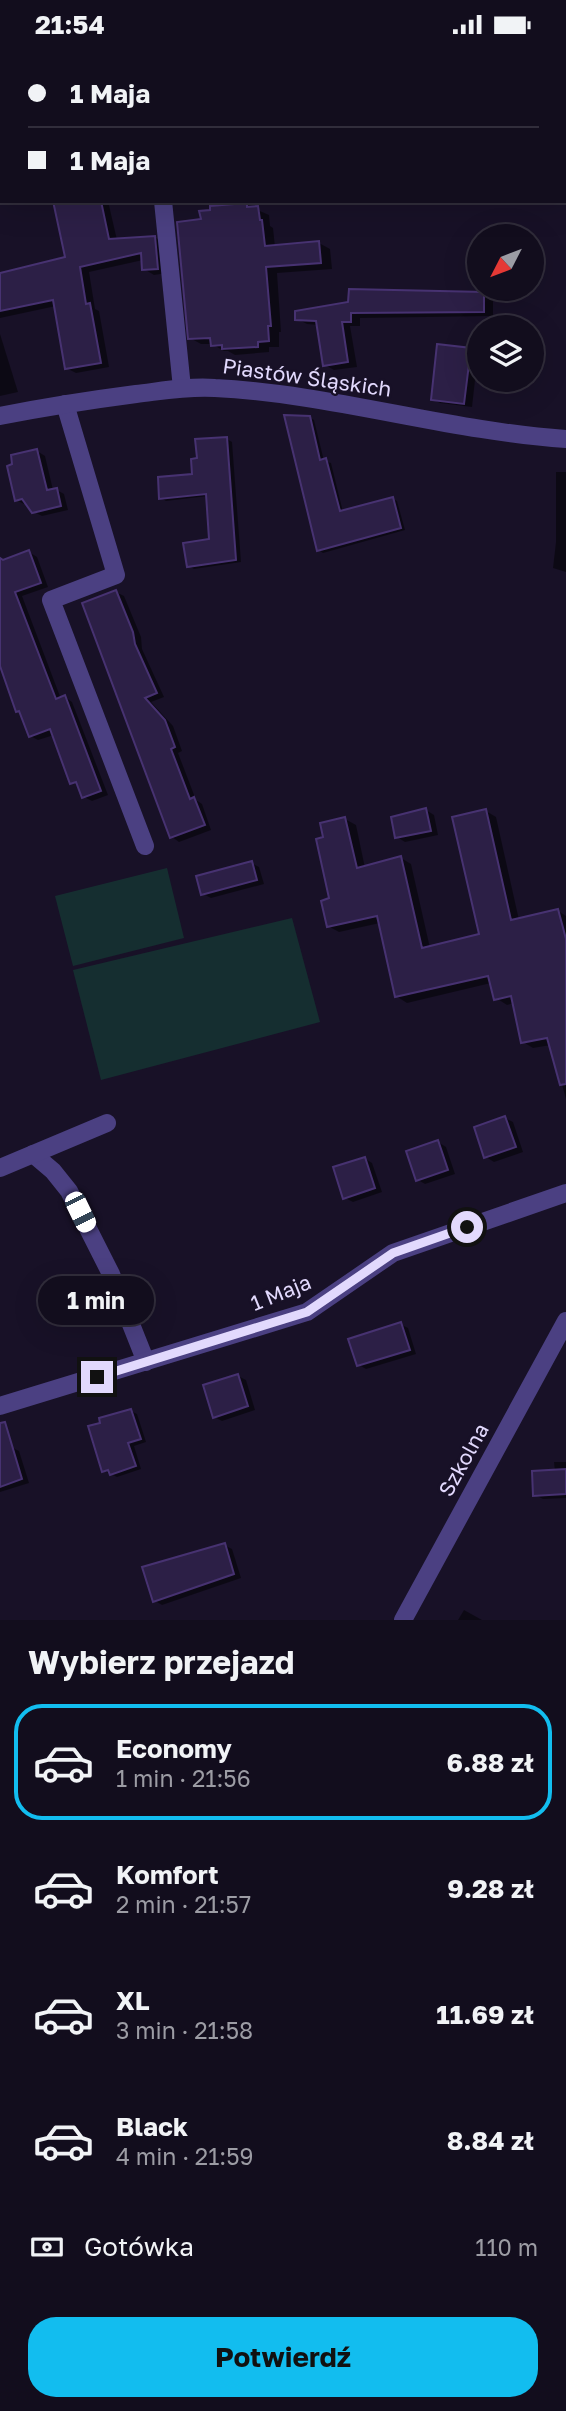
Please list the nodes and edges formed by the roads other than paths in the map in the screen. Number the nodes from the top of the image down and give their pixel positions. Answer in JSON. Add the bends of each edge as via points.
{"nodes":[{"id":1,"x":163,"y":203,"type":"edge"},
{"id":2,"x":182,"y":388,"type":"junction"},
{"id":3,"x":65,"y":404,"type":"junction"},
{"id":4,"x":0,"y":416,"type":"edge"},
{"id":5,"x":566,"y":439,"type":"edge"},
{"id":6,"x":145,"y":846,"type":"dead end"},
{"id":7,"x":107,"y":1123,"type":"dead end"},
{"id":8,"x":33,"y":1154,"type":"junction"},
{"id":9,"x":0,"y":1168,"type":"edge"},
{"id":10,"x":566,"y":1192,"type":"edge"},
{"id":11,"x":563,"y":1333,"type":"edge"},
{"id":12,"x":146,"y":1362,"type":"junction"},
{"id":13,"x":0,"y":1406,"type":"edge"},
{"id":14,"x":402,"y":1620,"type":"edge"}],
"edges":[{"from":1,"to":2,"type":"street"},
{"from":2,"to":3,"type":"street","name":"Piastów Śląskich"},
{"from":2,"to":5,"type":"street","name":"Piastów Śląskich","via":[[290,395],[511,434]]},
{"from":3,"to":4,"type":"street","name":"Piastów Śląskich"},
{"from":3,"to":6,"type":"street","via":[[116,575],[51,600]]},
{"from":7,"to":8,"type":"street"},
{"from":8,"to":9,"type":"street"},
{"from":8,"to":12,"type":"street","via":[[69,1191],[111,1274]]},
{"from":10,"to":12,"type":"street","name":"1 Maja","via":[[393,1253],[307,1312]]},
{"from":11,"to":14,"type":"street","name":"Szkolna"},
{"from":12,"to":13,"type":"street","name":"1 Maja"}]}
